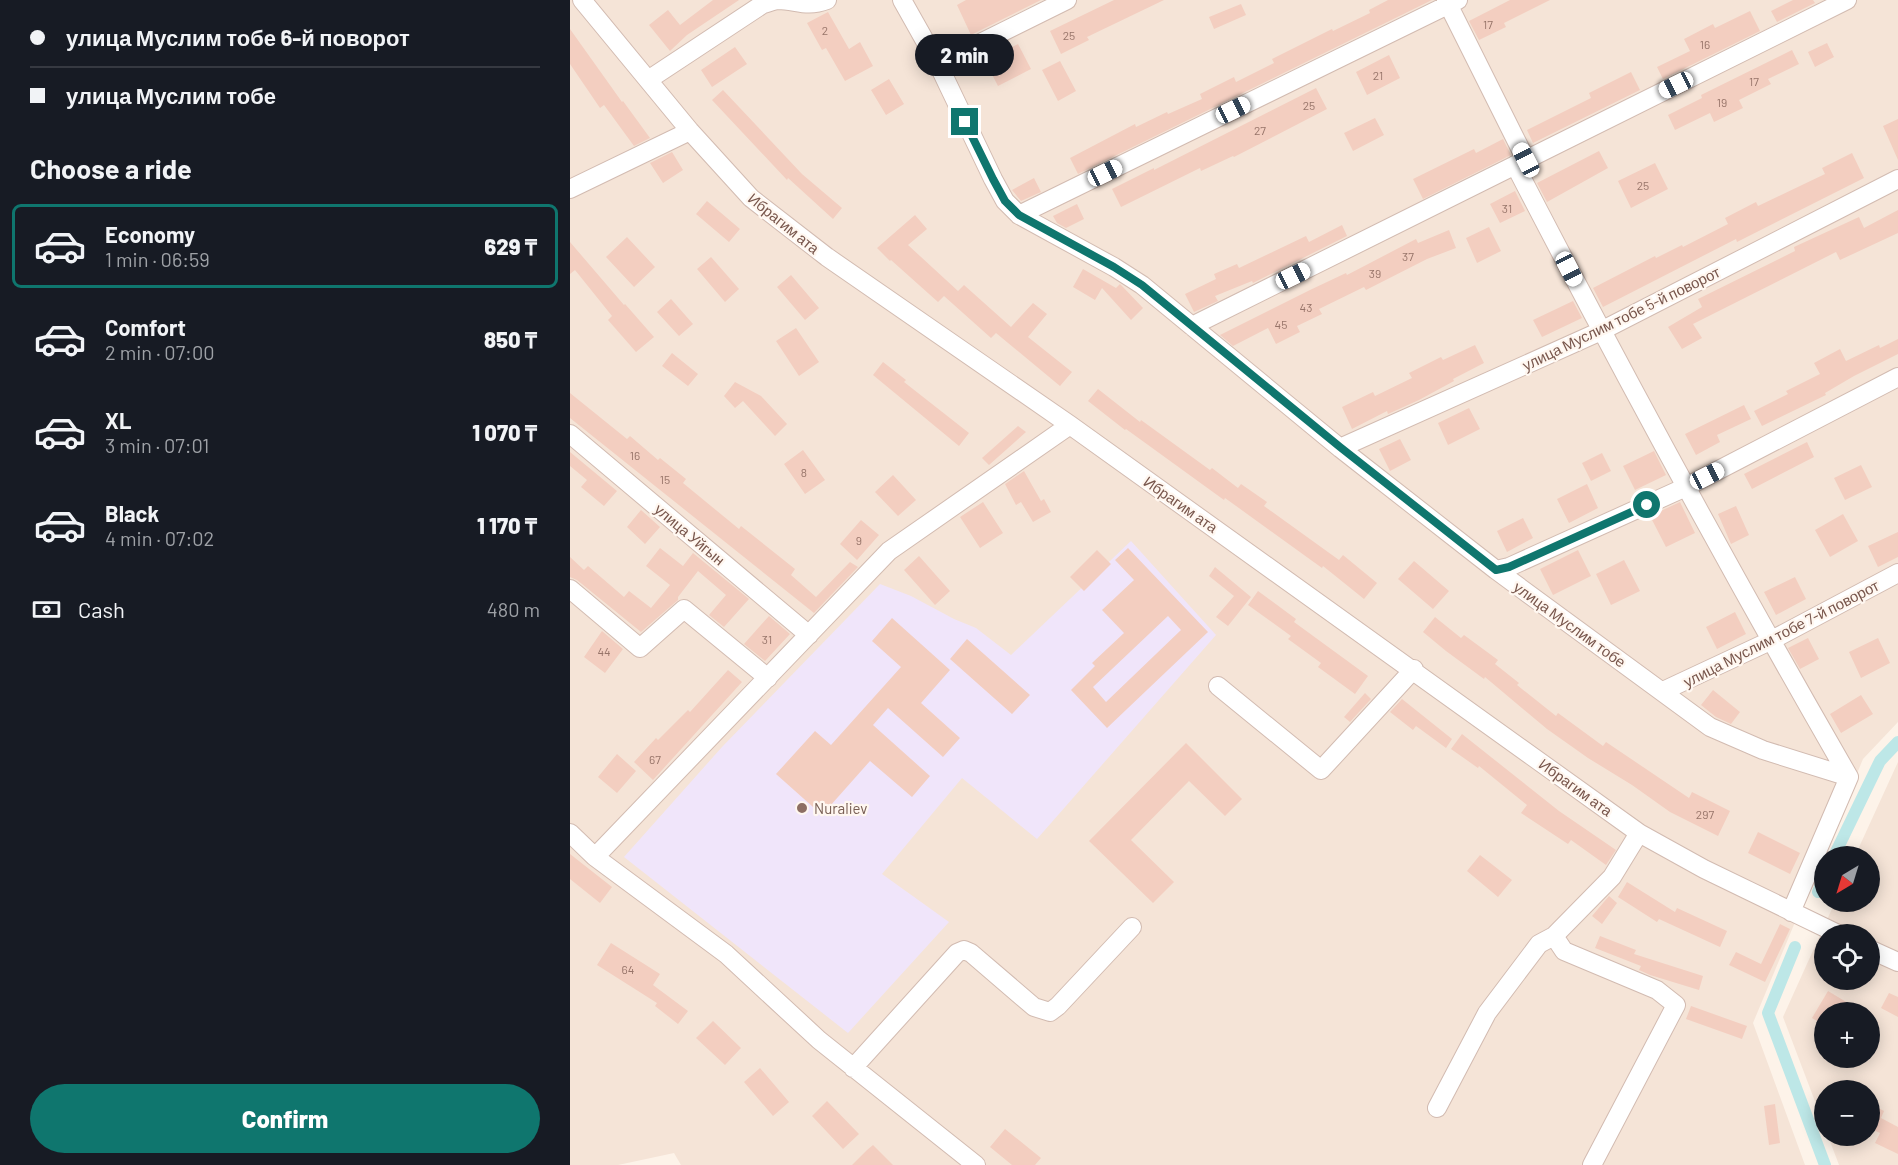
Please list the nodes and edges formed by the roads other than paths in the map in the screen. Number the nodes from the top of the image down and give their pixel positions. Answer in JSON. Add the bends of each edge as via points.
{"nodes":[{"id":1,"x":582,"y":0,"type":"edge"},
{"id":2,"x":827,"y":0,"type":"edge"},
{"id":3,"x":903,"y":0,"type":"edge"},
{"id":4,"x":1067,"y":0,"type":"edge"},
{"id":5,"x":1847,"y":0,"type":"edge"},
{"id":6,"x":1450,"y":2,"type":"edge"},
{"id":7,"x":938,"y":64,"type":"junction"},
{"id":8,"x":648,"y":80,"type":"junction"},
{"id":9,"x":690,"y":131,"type":"junction"},
{"id":10,"x":1521,"y":162,"type":"junction"},
{"id":11,"x":1898,"y":179,"type":"edge"},
{"id":12,"x":570,"y":189,"type":"edge"},
{"id":13,"x":1019,"y":215,"type":"junction"},
{"id":14,"x":1192,"y":326,"type":"junction"},
{"id":15,"x":1601,"y":331,"type":"junction"},
{"id":16,"x":1898,"y":377,"type":"edge"},
{"id":17,"x":1070,"y":425,"type":"junction"},
{"id":18,"x":570,"y":434,"type":"edge"},
{"id":19,"x":1340,"y":447,"type":"junction"},
{"id":20,"x":1686,"y":487,"type":"junction"},
{"id":21,"x":1496,"y":570,"type":"junction"},
{"id":22,"x":1898,"y":573,"type":"edge"},
{"id":23,"x":570,"y":589,"type":"edge"},
{"id":24,"x":809,"y":634,"type":"junction"},
{"id":25,"x":1770,"y":641,"type":"junction"},
{"id":26,"x":1414,"y":669,"type":"junction"},
{"id":27,"x":768,"y":678,"type":"junction"},
{"id":28,"x":1218,"y":686,"type":"dead end"},
{"id":29,"x":1663,"y":692,"type":"junction"},
{"id":30,"x":1849,"y":777,"type":"junction"},
{"id":31,"x":1639,"y":832,"type":"junction"},
{"id":32,"x":570,"y":833,"type":"edge"},
{"id":33,"x":595,"y":857,"type":"junction"},
{"id":34,"x":1791,"y":912,"type":"junction"},
{"id":35,"x":1817,"y":924,"type":"edge"},
{"id":36,"x":1132,"y":927,"type":"dead end"},
{"id":37,"x":1554,"y":936,"type":"junction"},
{"id":38,"x":1880,"y":954,"type":"edge"},
{"id":39,"x":1898,"y":962,"type":"edge"},
{"id":40,"x":854,"y":1068,"type":"junction"},
{"id":41,"x":1437,"y":1108,"type":"dead end"},
{"id":42,"x":976,"y":1165,"type":"edge"},
{"id":43,"x":1592,"y":1165,"type":"edge"}],
"edges":[{"from":1,"to":8,"type":"street","name":"Ибрагим ата"},
{"from":2,"to":8,"type":"street","via":[[804,4],[778,0],[763,4]]},
{"from":3,"to":7,"type":"street","name":"улица Муслим тобе"},
{"from":4,"to":7,"type":"street"},
{"from":5,"to":10,"type":"street"},
{"from":6,"to":10,"type":"street"},
{"from":6,"to":13,"type":"street"},
{"from":7,"to":13,"type":"street","name":"улица Муслим тобе","via":[[993,179],[1005,201]]},
{"from":8,"to":9,"type":"street","name":"Ибрагим ата"},
{"from":9,"to":12,"type":"street"},
{"from":9,"to":17,"type":"street","name":"Ибрагим ата","via":[[751,198],[826,257]]},
{"from":10,"to":14,"type":"street"},
{"from":10,"to":15,"type":"street"},
{"from":11,"to":15,"type":"street","name":"улица Муслим тобе 5-й поворот"},
{"from":13,"to":14,"type":"street","name":"улица Муслим тобе","via":[[1114,267]]},
{"from":14,"to":19,"type":"street","name":"улица Муслим тобе"},
{"from":15,"to":19,"type":"street","name":"улица Муслим тобе 5-й поворот"},
{"from":15,"to":20,"type":"street"},
{"from":16,"to":20,"type":"street"},
{"from":17,"to":24,"type":"street","via":[[889,551]]},
{"from":17,"to":26,"type":"street","name":"Ибрагим ата"},
{"from":18,"to":24,"type":"street","name":"улица Уйгын"},
{"from":19,"to":21,"type":"street","name":"улица Муслим тобе"},
{"from":20,"to":21,"type":"street"},
{"from":20,"to":25,"type":"street"},
{"from":21,"to":29,"type":"street","name":"улица Муслим тобе"},
{"from":22,"to":25,"type":"street","name":"улица Муслим тобе 7-й поворот"},
{"from":23,"to":27,"type":"street","via":[[639,648],[684,609]]},
{"from":24,"to":27,"type":"street"},
{"from":25,"to":29,"type":"street","name":"улица Муслим тобе 7-й поворот"},
{"from":25,"to":30,"type":"street"},
{"from":26,"to":28,"type":"street","via":[[1321,770]]},
{"from":26,"to":31,"type":"street","name":"Ибрагим ата"},
{"from":27,"to":33,"type":"street"},
{"from":29,"to":30,"type":"street","name":"улица Муслим тобе","via":[[1710,727],[1762,750]]},
{"from":30,"to":34,"type":"street"},
{"from":31,"to":34,"type":"street","name":"Ибрагим ата"},
{"from":31,"to":37,"type":"street","via":[[1612,877]]},
{"from":32,"to":33,"type":"street"},
{"from":33,"to":40,"type":"street","via":[[726,954]]},
{"from":34,"to":35,"type":"street","name":"Ибрагим ата"},
{"from":36,"to":40,"type":"street","via":[[1050,1012],[1034,1007],[971,953],[957,953]]},
{"from":37,"to":41,"type":"street","via":[[1539,944],[1487,1013]]},
{"from":37,"to":43,"type":"street","via":[[1564,951],[1657,990],[1676,1005]]},
{"from":38,"to":39,"type":"street"},
{"from":40,"to":42,"type":"street"}]}
